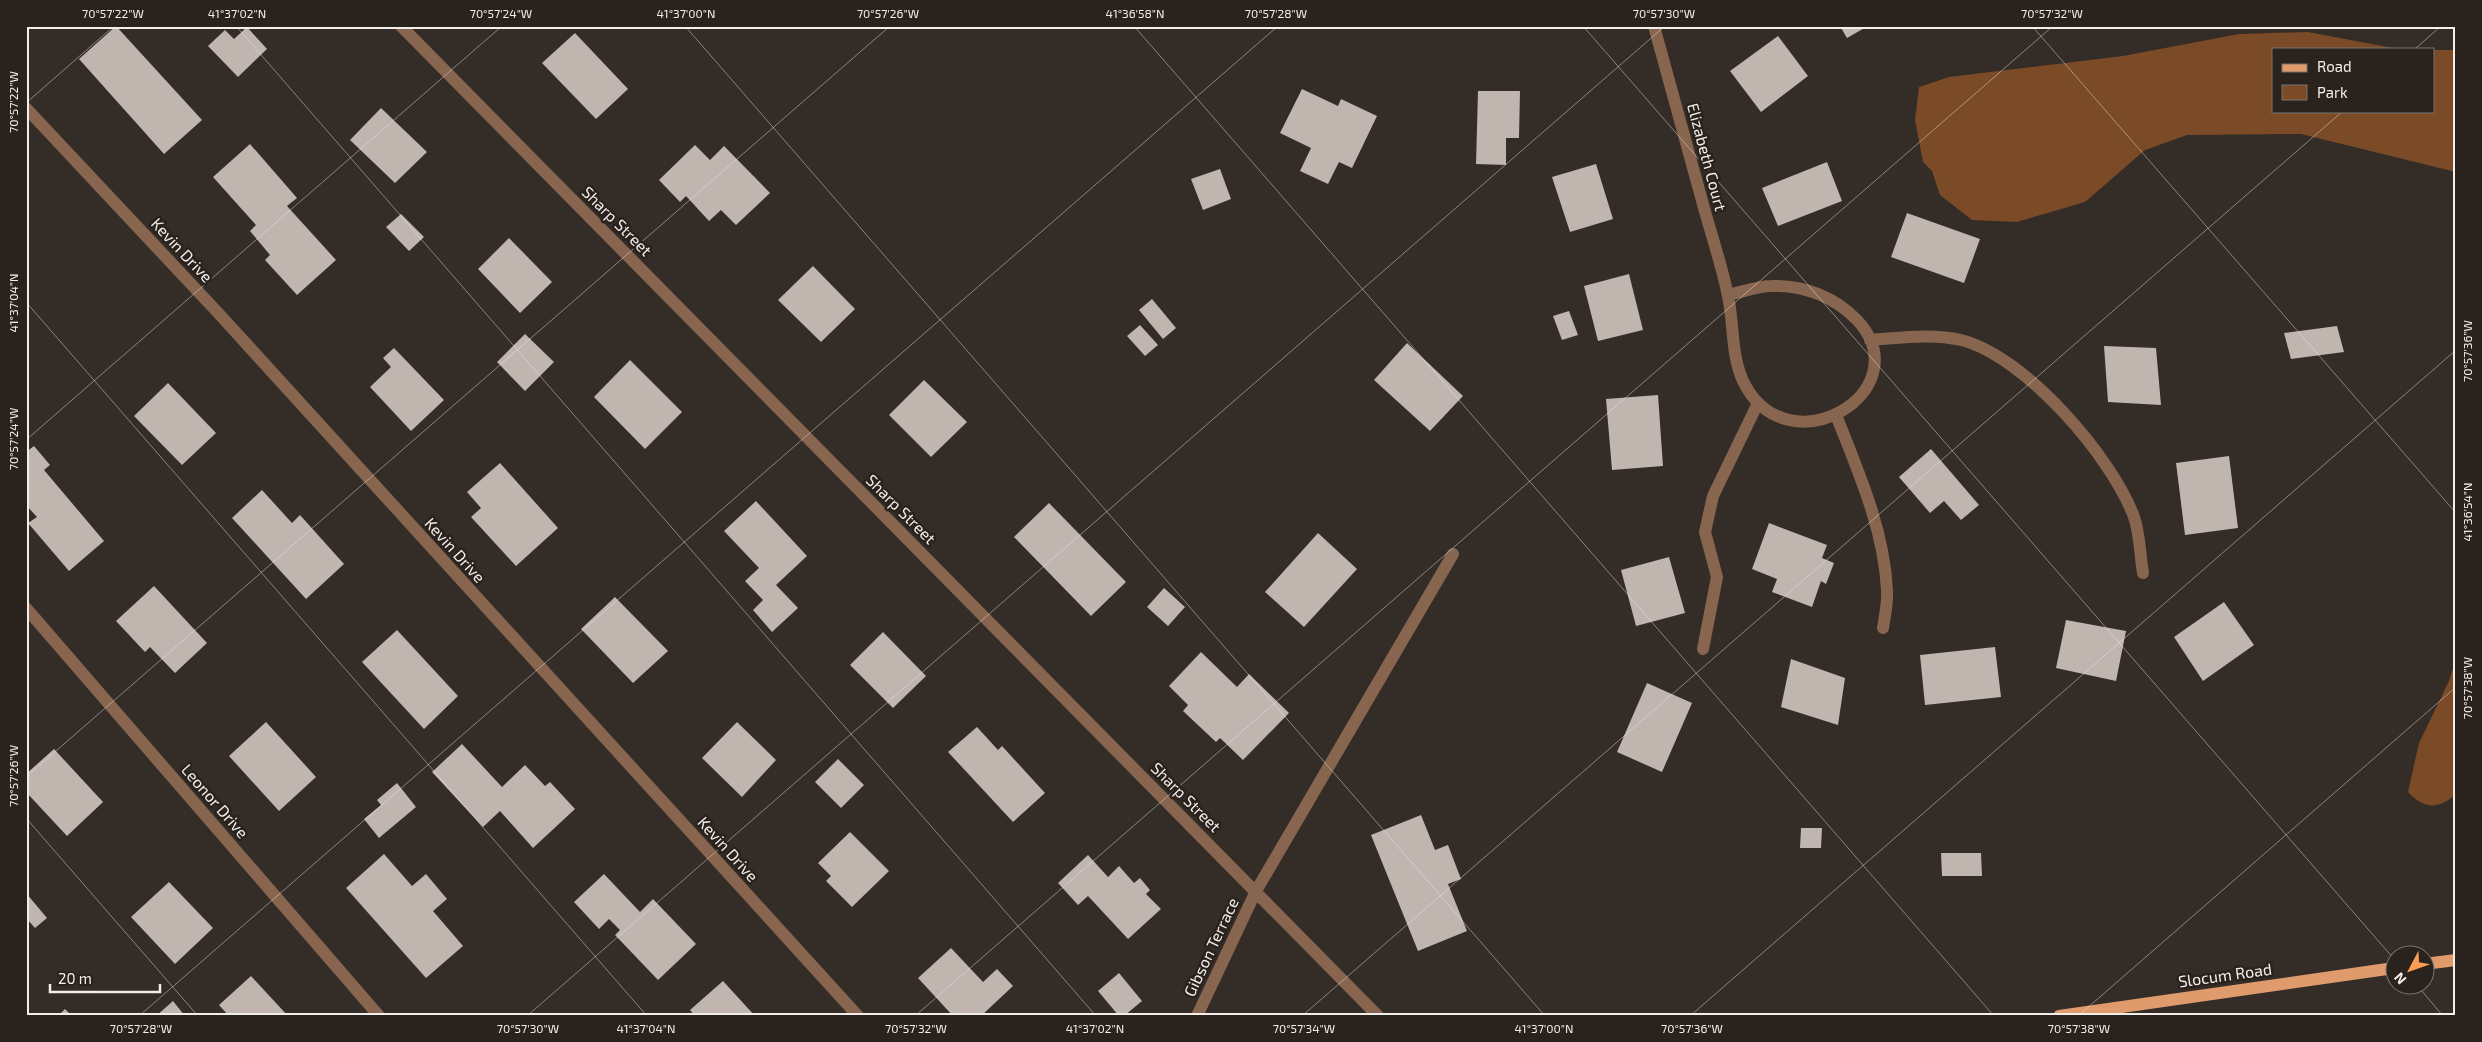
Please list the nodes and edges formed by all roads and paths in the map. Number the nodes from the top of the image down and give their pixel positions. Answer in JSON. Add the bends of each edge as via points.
{"nodes":[{"id":1,"x":401,"y":26,"type":"edge"},
{"id":2,"x":1654,"y":26,"type":"edge"},
{"id":3,"x":26,"y":108,"type":"edge"},
{"id":4,"x":1728,"y":296,"type":"junction"},
{"id":5,"x":1870,"y":340,"type":"junction"},
{"id":6,"x":1758,"y":404,"type":"junction"},
{"id":7,"x":1836,"y":415,"type":"junction"},
{"id":8,"x":1453,"y":554,"type":"dead end"},
{"id":9,"x":2143,"y":573,"type":"dead end"},
{"id":10,"x":26,"y":608,"type":"edge"},
{"id":11,"x":1883,"y":628,"type":"dead end"},
{"id":12,"x":1703,"y":649,"type":"dead end"},
{"id":13,"x":1256,"y":891,"type":"junction"},
{"id":14,"x":2456,"y":960,"type":"edge"},
{"id":15,"x":2434,"y":963,"type":"edge"},
{"id":16,"x":2384,"y":969,"type":"edge"},
{"id":17,"x":379,"y":1016,"type":"edge"},
{"id":18,"x":858,"y":1016,"type":"edge"},
{"id":19,"x":1197,"y":1016,"type":"edge"},
{"id":20,"x":1378,"y":1016,"type":"edge"},
{"id":21,"x":2059,"y":1016,"type":"edge"}],
"edges":[{"from":1,"to":13,"type":"street","name":"Sharp Street"},
{"from":2,"to":4,"type":"street","name":"Elizabeth Court"},
{"from":3,"to":18,"type":"street","name":"Kevin Drive","via":[[221,316]]},
{"from":4,"to":5,"type":"street","name":"Elizabeth Court","via":[[1770,285],[1804,289],[1820,294],[1850,312]]},
{"from":4,"to":6,"type":"street","name":"Elizabeth Court","via":[[1738,367]]},
{"from":5,"to":7,"type":"street","name":"Elizabeth Court","via":[[1876,363],[1870,382],[1857,400]]},
{"from":5,"to":9,"type":"street","via":[[1926,336],[1961,340],[1992,353],[2032,383],[2084,435],[2111,471],[2134,518]]},
{"from":6,"to":7,"type":"street","name":"Elizabeth Court","via":[[1771,413],[1803,422]]},
{"from":6,"to":12,"type":"street","via":[[1713,496],[1705,532],[1717,578]]},
{"from":7,"to":11,"type":"street","via":[[1865,490],[1884,557],[1888,592]]},
{"from":8,"to":13,"type":"street","name":"Gibson Terrace"},
{"from":10,"to":17,"type":"street","name":"Leonor Drive"},
{"from":13,"to":19,"type":"street","name":"Gibson Terrace"},
{"from":13,"to":20,"type":"street","name":"Sharp Street"},
{"from":14,"to":15,"type":"main road"},
{"from":16,"to":21,"type":"main road","name":"Slocum Road"}]}
